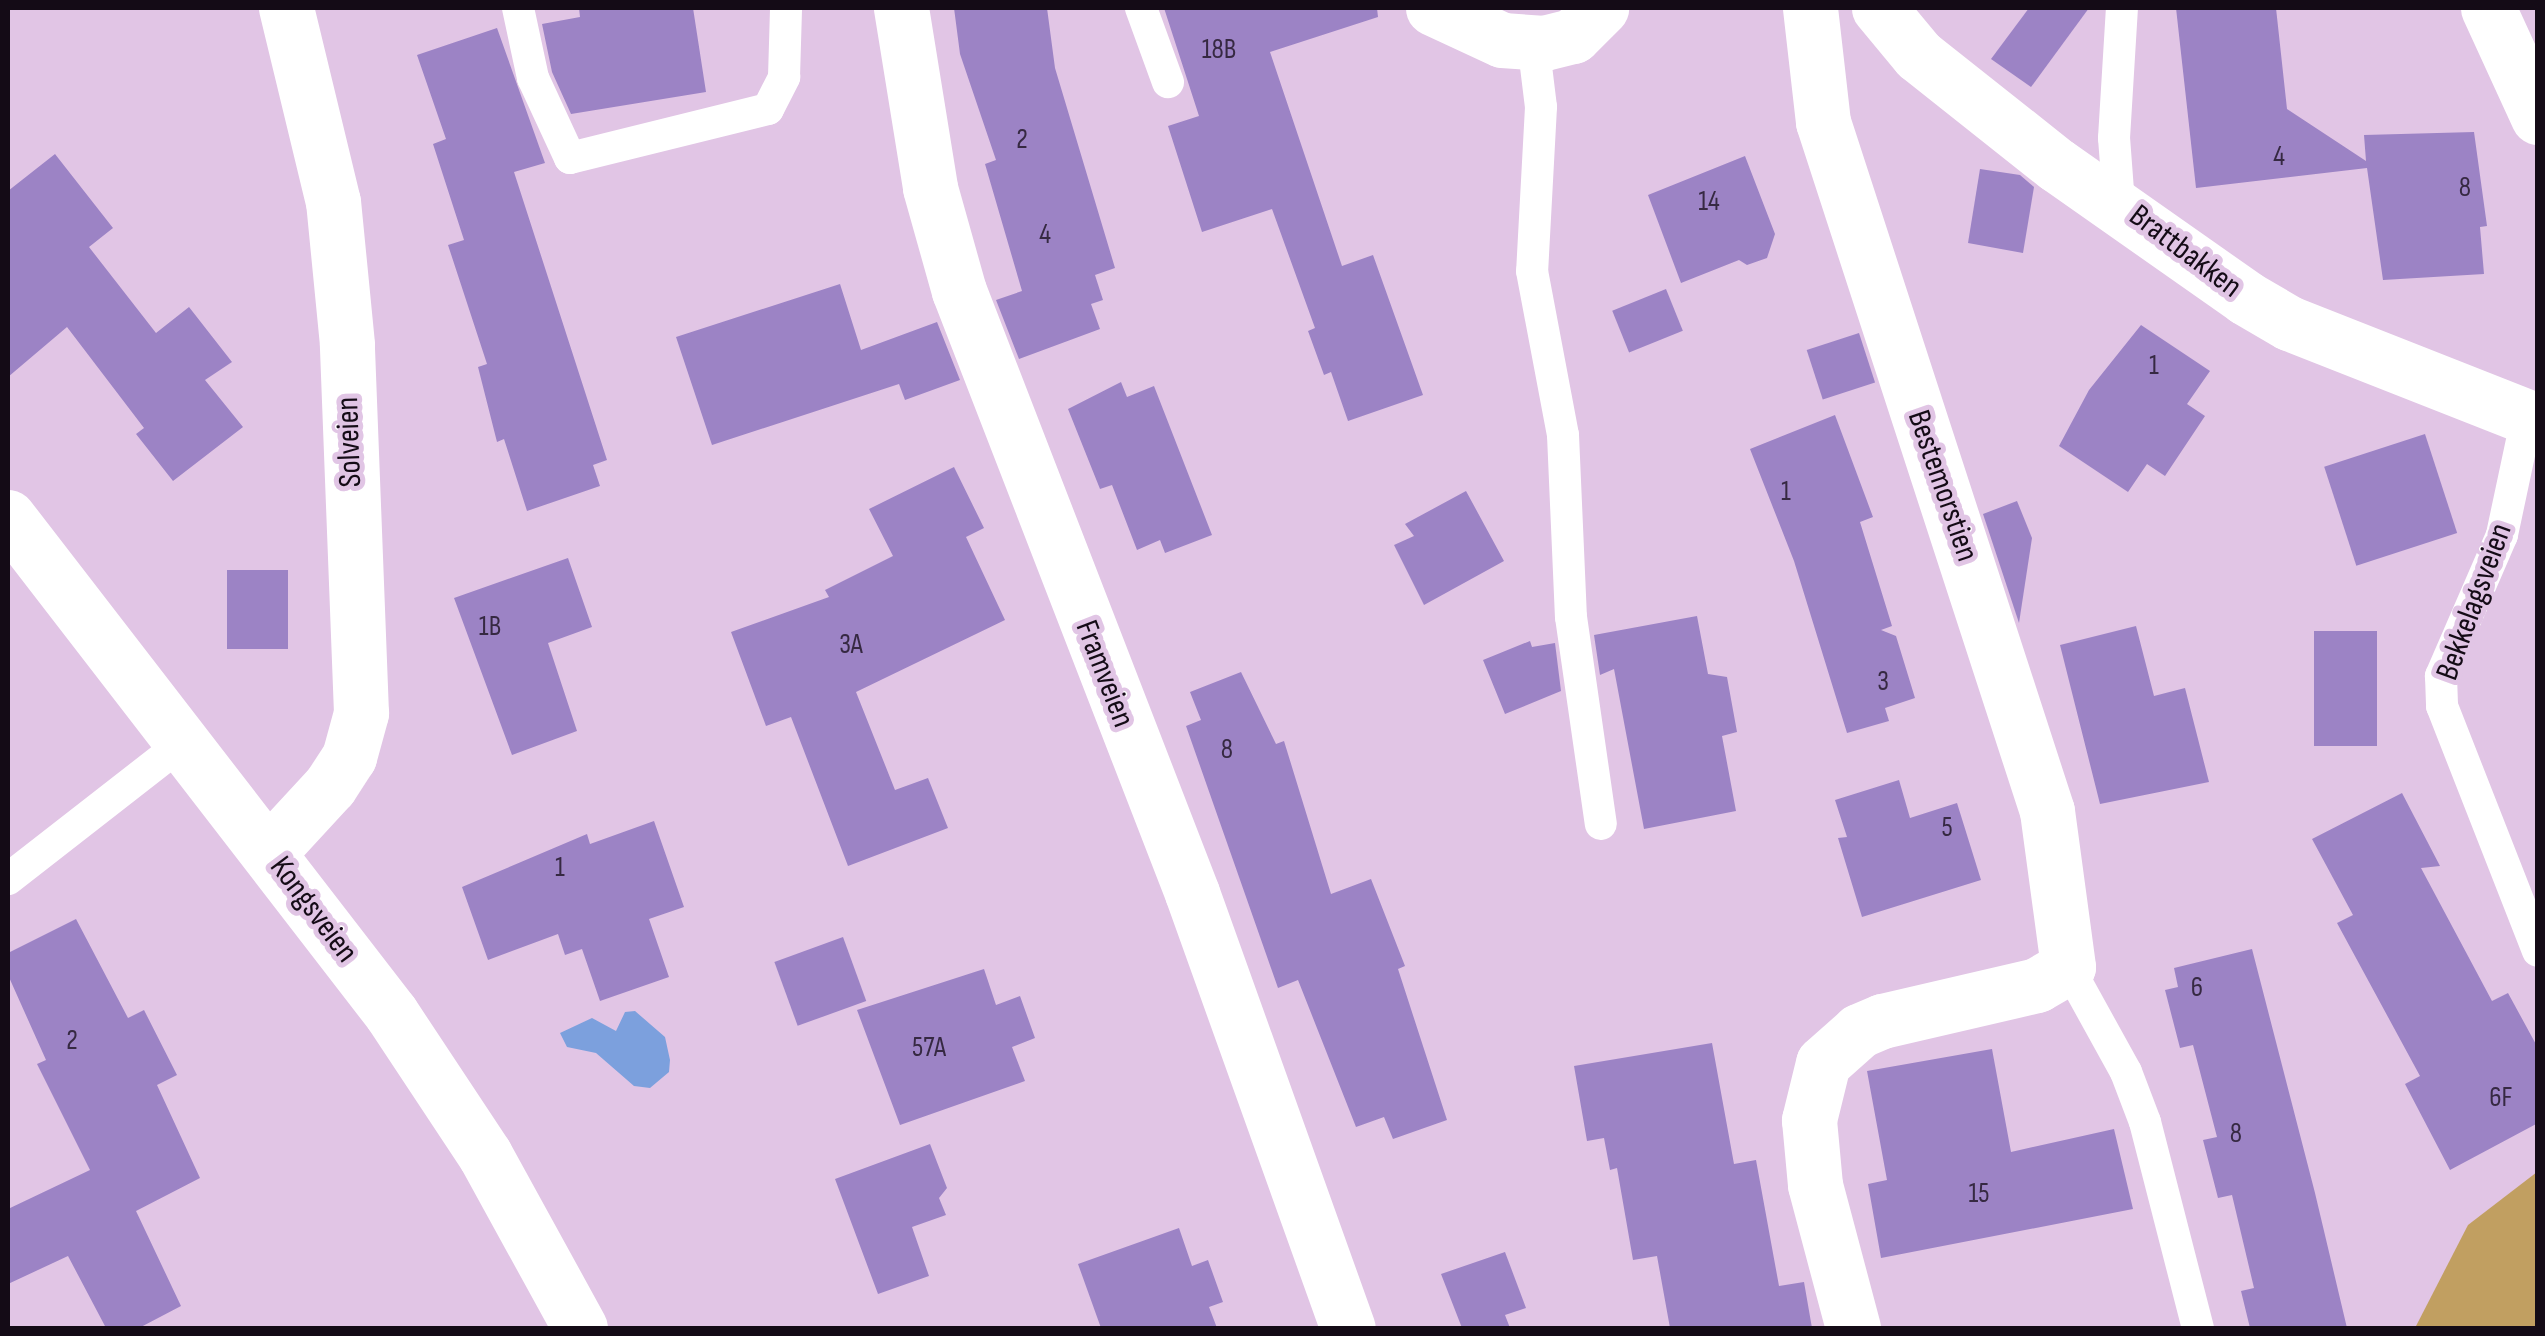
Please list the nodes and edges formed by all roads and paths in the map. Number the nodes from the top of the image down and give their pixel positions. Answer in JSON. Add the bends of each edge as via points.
{"nodes":[{"id":1,"x":286,"y":8,"type":"edge"},
{"id":2,"x":518,"y":8,"type":"edge"},
{"id":3,"x":786,"y":8,"type":"edge"},
{"id":4,"x":901,"y":8,"type":"edge"},
{"id":5,"x":1141,"y":8,"type":"edge"},
{"id":6,"x":1433,"y":8,"type":"edge"},
{"id":7,"x":1600,"y":8,"type":"edge"},
{"id":8,"x":1810,"y":8,"type":"edge"},
{"id":9,"x":1878,"y":8,"type":"edge"},
{"id":10,"x":2122,"y":8,"type":"edge"},
{"id":11,"x":2488,"y":8,"type":"edge"},
{"id":12,"x":1533,"y":42,"type":"junction"},
{"id":13,"x":1168,"y":82,"type":"dead end"},
{"id":14,"x":2538,"y":118,"type":"edge"},
{"id":15,"x":2119,"y":204,"type":"junction"},
{"id":16,"x":2532,"y":419,"type":"edge"},
{"id":17,"x":8,"y":517,"type":"edge"},
{"id":18,"x":183,"y":743,"type":"junction"},
{"id":19,"x":1601,"y":824,"type":"dead end"},
{"id":20,"x":269,"y":852,"type":"junction"},
{"id":21,"x":8,"y":879,"type":"edge"},
{"id":22,"x":2538,"y":951,"type":"edge"},
{"id":23,"x":2068,"y":967,"type":"junction"},
{"id":24,"x":580,"y":1328,"type":"edge"},
{"id":25,"x":1348,"y":1328,"type":"edge"},
{"id":26,"x":1852,"y":1328,"type":"edge"},
{"id":27,"x":2198,"y":1328,"type":"edge"}],
"edges":[{"from":1,"to":20,"type":"street","name":"Solveien","via":[[318,125],[334,220],[347,344],[361,713],[349,757],[330,786]]},
{"from":2,"to":3,"type":"lane","via":[[533,78],[570,158],[768,109],[784,77]]},
{"from":4,"to":25,"type":"street","name":"Framveien","via":[[930,188],[960,291],[1192,893]]},
{"from":5,"to":13,"type":"lane"},
{"from":6,"to":12,"type":"street","via":[[1502,40]]},
{"from":7,"to":12,"type":"street","via":[[1573,36]]},
{"from":8,"to":23,"type":"street","name":"Bestemorstien","via":[[1823,122],[2048,811]]},
{"from":9,"to":15,"type":"street","name":"Brattbakken","via":[[1918,55],[2057,165]]},
{"from":10,"to":15,"type":"lane","via":[[2114,138]]},
{"from":11,"to":14,"type":"street"},
{"from":12,"to":19,"type":"lane","via":[[1541,107],[1530,243],[1563,436],[1571,617]]},
{"from":15,"to":16,"type":"street","name":"Brattbakken","via":[[2288,323]]},
{"from":16,"to":22,"type":"lane","name":"Bekkelagsveien","via":[[2502,535],[2441,676],[2442,706]]},
{"from":17,"to":18,"type":"street","name":"Kongsveien"},
{"from":18,"to":20,"type":"street","name":"Kongsveien"},
{"from":18,"to":21,"type":"lane"},
{"from":20,"to":24,"type":"street","name":"Kongsveien","via":[[445,1092]]},
{"from":23,"to":26,"type":"street","via":[[2037,985],[1882,1021],[1859,1030],[1822,1063],[1809,1120],[1816,1185]]},
{"from":23,"to":27,"type":"lane","name":"Bestemorstien","via":[[2126,1072],[2145,1122]]}]}
